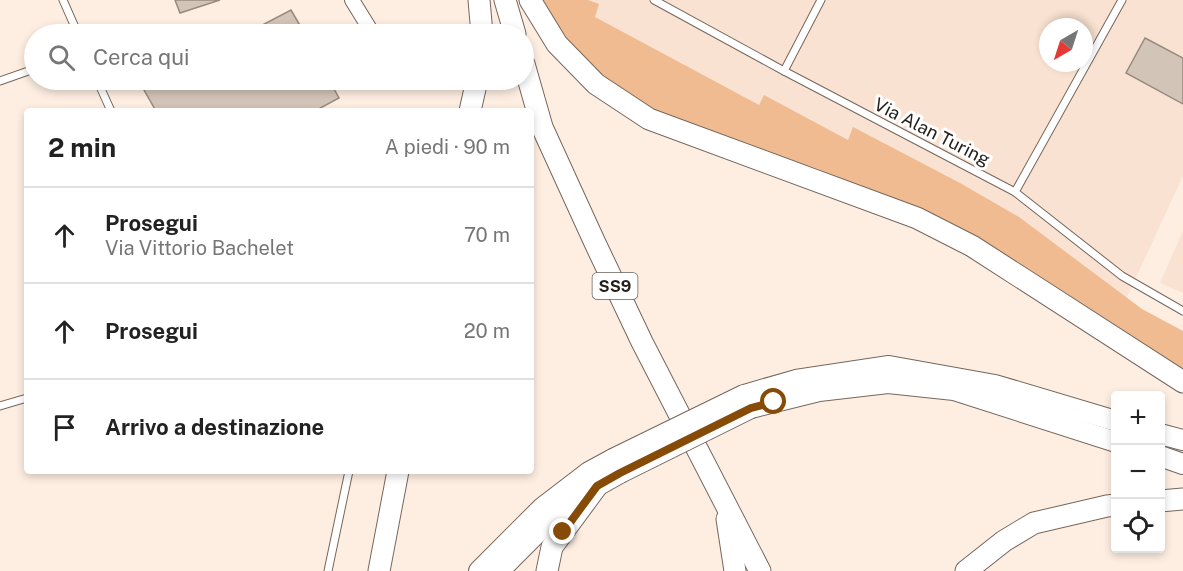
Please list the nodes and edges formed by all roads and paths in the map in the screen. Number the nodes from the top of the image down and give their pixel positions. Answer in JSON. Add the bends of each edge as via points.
{"nodes":[{"id":1,"x":63,"y":0,"type":"edge"},
{"id":2,"x":352,"y":0,"type":"edge"},
{"id":3,"x":479,"y":0,"type":"edge"},
{"id":4,"x":505,"y":0,"type":"edge"},
{"id":5,"x":530,"y":0,"type":"edge"},
{"id":6,"x":654,"y":0,"type":"edge"},
{"id":7,"x":821,"y":0,"type":"edge"},
{"id":8,"x":1122,"y":0,"type":"edge"},
{"id":9,"x":74,"y":24,"type":"edge"},
{"id":10,"x":367,"y":24,"type":"edge"},
{"id":11,"x":481,"y":24,"type":"edge"},
{"id":12,"x":512,"y":24,"type":"edge"},
{"id":13,"x":783,"y":71,"type":"junction"},
{"id":14,"x":24,"y":73,"type":"edge"},
{"id":15,"x":0,"y":81,"type":"edge"},
{"id":16,"x":102,"y":90,"type":"edge"},
{"id":17,"x":475,"y":90,"type":"edge"},
{"id":18,"x":531,"y":90,"type":"edge"},
{"id":19,"x":110,"y":108,"type":"edge"},
{"id":20,"x":471,"y":108,"type":"edge"},
{"id":21,"x":1015,"y":192,"type":"junction"},
{"id":22,"x":1183,"y":311,"type":"edge"},
{"id":23,"x":1183,"y":382,"type":"edge"},
{"id":24,"x":24,"y":399,"type":"edge"},
{"id":25,"x":748,"y":401,"type":"junction"},
{"id":26,"x":0,"y":406,"type":"edge"},
{"id":27,"x":1111,"y":420,"type":"edge"},
{"id":28,"x":1165,"y":435,"type":"edge"},
{"id":29,"x":1111,"y":440,"type":"edge"},
{"id":30,"x":1183,"y":440,"type":"edge"},
{"id":31,"x":1165,"y":457,"type":"edge"},
{"id":32,"x":1183,"y":464,"type":"edge"},
{"id":33,"x":617,"y":466,"type":"junction"},
{"id":34,"x":349,"y":474,"type":"edge"},
{"id":35,"x":397,"y":474,"type":"edge"},
{"id":36,"x":597,"y":486,"type":"junction"},
{"id":37,"x":1183,"y":499,"type":"edge"},
{"id":38,"x":725,"y":501,"type":"junction"},
{"id":39,"x":1165,"y":501,"type":"edge"},
{"id":40,"x":1111,"y":506,"type":"edge"},
{"id":41,"x":510,"y":538,"type":"junction"},
{"id":42,"x":328,"y":571,"type":"edge"},
{"id":43,"x":379,"y":571,"type":"edge"},
{"id":44,"x":479,"y":571,"type":"edge"},
{"id":45,"x":492,"y":571,"type":"edge"},
{"id":46,"x":500,"y":571,"type":"edge"},
{"id":47,"x":547,"y":571,"type":"edge"},
{"id":48,"x":735,"y":571,"type":"edge"},
{"id":49,"x":760,"y":571,"type":"edge"},
{"id":50,"x":966,"y":571,"type":"edge"}],
"edges":[{"from":1,"to":9,"type":"lane"},
{"from":2,"to":10,"type":"street"},
{"from":3,"to":11,"type":"main road"},
{"from":4,"to":12,"type":"main road"},
{"from":5,"to":23,"type":"main road","via":[[557,44],[596,84],[649,118],[917,218],[972,246]]},
{"from":6,"to":13,"type":"lane","name":"Via Alan Turing"},
{"from":7,"to":13,"type":"lane"},
{"from":8,"to":21,"type":"lane"},
{"from":13,"to":21,"type":"lane","name":"Via Alan Turing"},
{"from":14,"to":15,"type":"lane"},
{"from":16,"to":19,"type":"lane"},
{"from":17,"to":20,"type":"main road"},
{"from":18,"to":38,"type":"main road","number":"SS9","via":[[542,127],[595,243]]},
{"from":21,"to":22,"type":"lane","name":"Via Alan Turing","via":[[1122,276]]},
{"from":24,"to":26,"type":"lane"},
{"from":25,"to":27,"type":"main road","via":[[796,380],[889,366],[995,385]]},
{"from":25,"to":29,"type":"main road","via":[[888,383],[954,390]]},
{"from":25,"to":33,"type":"main road","bridge":true},
{"from":28,"to":30,"type":"main road"},
{"from":31,"to":32,"type":"main road"},
{"from":33,"to":36,"type":"main road"},
{"from":33,"to":41,"type":"main road","via":[[589,472]]},
{"from":34,"to":42,"type":"lane"},
{"from":35,"to":43,"type":"main road"},
{"from":36,"to":46,"type":"main road","via":[[550,520]]},
{"from":36,"to":47,"type":"main road","via":[[552,547]]},
{"from":37,"to":39,"type":"main road"},
{"from":38,"to":48,"type":"main road"},
{"from":38,"to":49,"type":"main road","number":"SS9"},
{"from":40,"to":50,"type":"main road","via":[[1034,523]]},
{"from":41,"to":44,"type":"main road"},
{"from":41,"to":45,"type":"main road"}]}
